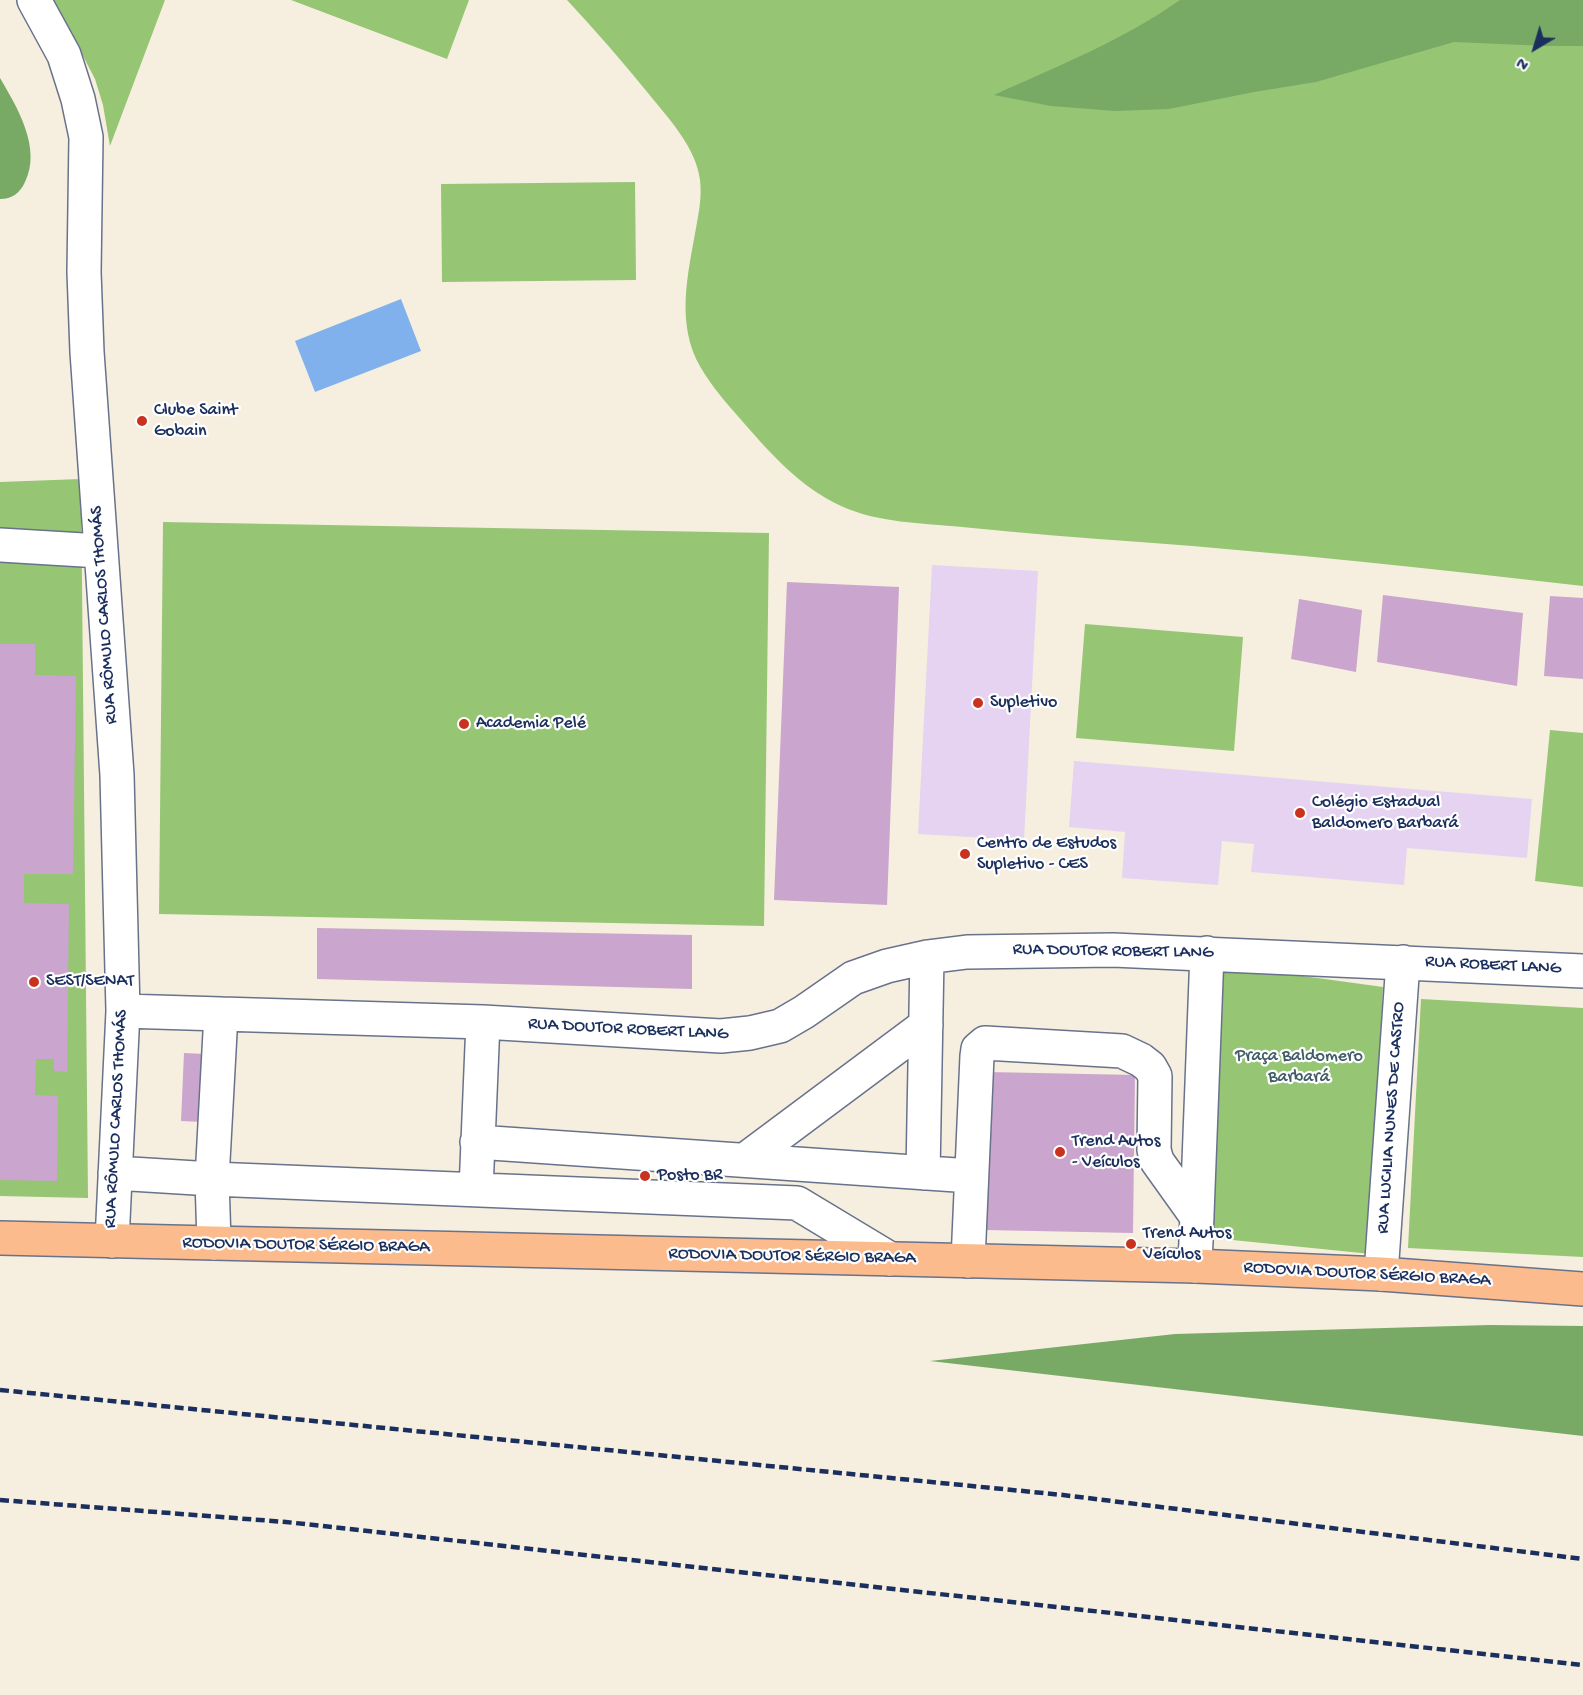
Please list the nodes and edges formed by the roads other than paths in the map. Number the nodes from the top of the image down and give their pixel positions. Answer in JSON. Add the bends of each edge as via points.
{"nodes":[{"id":1,"x":34,"y":0,"type":"edge"},
{"id":2,"x":0,"y":545,"type":"edge"},
{"id":3,"x":100,"y":551,"type":"junction"},
{"id":4,"x":1208,"y":953,"type":"junction"},
{"id":5,"x":927,"y":957,"type":"junction"},
{"id":6,"x":1403,"y":962,"type":"junction"},
{"id":7,"x":1583,"y":971,"type":"edge"},
{"id":8,"x":123,"y":1011,"type":"junction"},
{"id":9,"x":221,"y":1014,"type":"junction"},
{"id":10,"x":483,"y":1022,"type":"junction"},
{"id":11,"x":926,"y":1025,"type":"junction"},
{"id":12,"x":477,"y":1142,"type":"junction"},
{"id":13,"x":745,"y":1160,"type":"junction"},
{"id":14,"x":115,"y":1173,"type":"junction"},
{"id":15,"x":923,"y":1173,"type":"junction"},
{"id":16,"x":971,"y":1176,"type":"junction"},
{"id":17,"x":212,"y":1179,"type":"junction"},
{"id":18,"x":476,"y":1190,"type":"junction"},
{"id":19,"x":1197,"y":1217,"type":"junction"},
{"id":20,"x":0,"y":1238,"type":"edge"},
{"id":21,"x":112,"y":1241,"type":"junction"},
{"id":22,"x":214,"y":1244,"type":"junction"},
{"id":23,"x":890,"y":1259,"type":"junction"},
{"id":24,"x":968,"y":1261,"type":"junction"},
{"id":25,"x":1195,"y":1266,"type":"junction"},
{"id":26,"x":1381,"y":1274,"type":"junction"},
{"id":27,"x":1583,"y":1289,"type":"edge"}],
"edges":[{"from":1,"to":3,"type":"street","name":"RUA RÔMULO CARLOS THOMÁS","via":[[64,55],[86,137],[84,272]]},
{"from":2,"to":3,"type":"street"},
{"from":3,"to":8,"type":"street","name":"RUA RÔMULO CARLOS THOMÁS","via":[[117,775]]},
{"from":4,"to":5,"type":"street","name":"RUA DOUTOR ROBERT LANG","via":[[1037,949]]},
{"from":4,"to":6,"type":"street","name":"RUA DOUTOR ROBERT LANG"},
{"from":4,"to":19,"type":"street"},
{"from":5,"to":10,"type":"street","name":"RUA DOUTOR ROBERT LANG","via":[[853,978],[780,1026],[750,1034],[721,1036]]},
{"from":5,"to":11,"type":"street"},
{"from":6,"to":7,"type":"street","name":"RUA ROBERT LANG"},
{"from":6,"to":26,"type":"street","name":"RUA LUCILIA NUNES DE CASTRO"},
{"from":8,"to":9,"type":"street","name":"RUA DOUTOR ROBERT LANG"},
{"from":8,"to":14,"type":"street","name":"RUA RÔMULO CARLOS THOMÁS"},
{"from":9,"to":10,"type":"street","name":"RUA DOUTOR ROBERT LANG"},
{"from":9,"to":17,"type":"street"},
{"from":10,"to":12,"type":"street"},
{"from":11,"to":13,"type":"street"},
{"from":11,"to":15,"type":"street"},
{"from":12,"to":13,"type":"street"},
{"from":12,"to":18,"type":"street"},
{"from":13,"to":15,"type":"street"},
{"from":14,"to":17,"type":"street"},
{"from":14,"to":21,"type":"street","name":"RUA RÔMULO CARLOS THOMÁS"},
{"from":15,"to":16,"type":"street"},
{"from":16,"to":19,"type":"street","via":[[976,1056],[981,1045],[990,1042],[1122,1051],[1153,1071],[1155,1156]]},
{"from":16,"to":24,"type":"street"},
{"from":17,"to":18,"type":"street"},
{"from":17,"to":22,"type":"street"},
{"from":18,"to":23,"type":"street","via":[[797,1203]]},
{"from":19,"to":25,"type":"street"},
{"from":20,"to":21,"type":"main road","name":"RODOVIA DOUTOR SÉRGIO BRAGA"},
{"from":21,"to":22,"type":"main road","name":"RODOVIA DOUTOR SÉRGIO BRAGA"},
{"from":22,"to":23,"type":"main road","name":"RODOVIA DOUTOR SÉRGIO BRAGA"},
{"from":23,"to":24,"type":"main road","name":"RODOVIA DOUTOR SÉRGIO BRAGA"},
{"from":24,"to":25,"type":"main road","name":"RODOVIA DOUTOR SÉRGIO BRAGA"},
{"from":25,"to":26,"type":"main road","name":"RODOVIA DOUTOR SÉRGIO BRAGA"},
{"from":26,"to":27,"type":"main road","name":"RODOVIA DOUTOR SÉRGIO BRAGA"}]}
